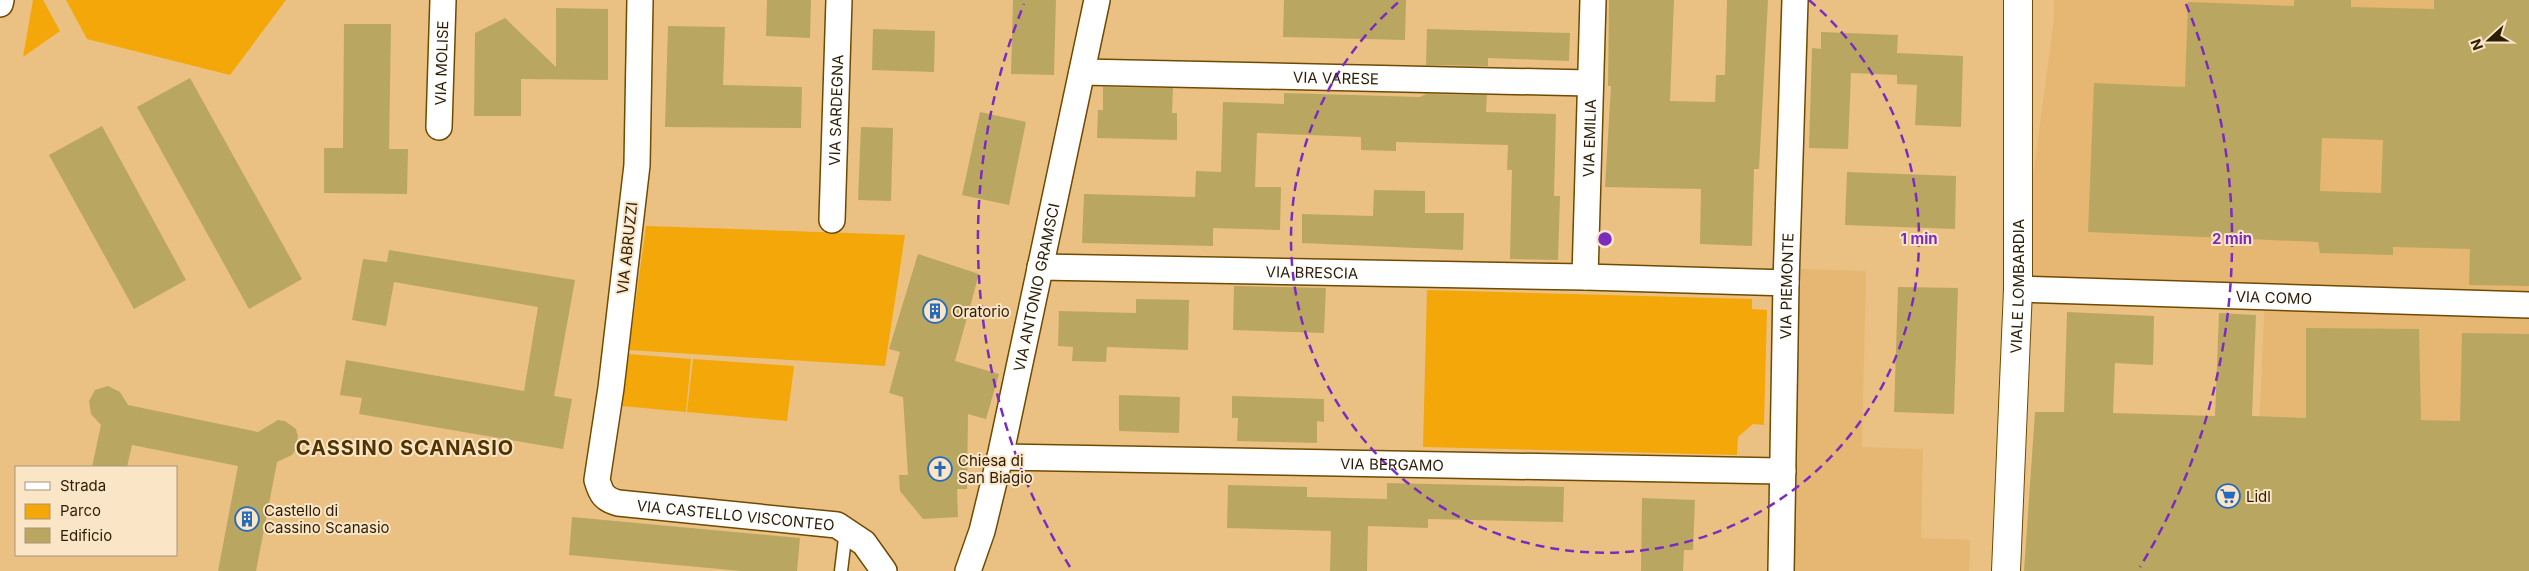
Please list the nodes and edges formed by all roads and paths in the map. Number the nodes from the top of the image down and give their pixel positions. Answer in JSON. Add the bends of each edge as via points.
{"nodes":[{"id":1,"x":1,"y":0,"type":"edge"},
{"id":2,"x":444,"y":0,"type":"edge"},
{"id":3,"x":640,"y":0,"type":"edge"},
{"id":4,"x":839,"y":0,"type":"edge"},
{"id":5,"x":1097,"y":0,"type":"edge"},
{"id":6,"x":1594,"y":0,"type":"edge"},
{"id":7,"x":1795,"y":0,"type":"edge"},
{"id":8,"x":2018,"y":0,"type":"edge"},
{"id":9,"x":0,"y":4,"type":"edge"},
{"id":10,"x":1082,"y":72,"type":"junction"},
{"id":11,"x":1589,"y":83,"type":"junction"},
{"id":12,"x":439,"y":127,"type":"dead end"},
{"id":13,"x":832,"y":220,"type":"dead end"},
{"id":14,"x":1040,"y":267,"type":"junction"},
{"id":15,"x":1585,"y":277,"type":"junction"},
{"id":16,"x":1786,"y":283,"type":"junction"},
{"id":17,"x":2018,"y":289,"type":"junction"},
{"id":18,"x":2529,"y":305,"type":"edge"},
{"id":19,"x":1000,"y":457,"type":"junction"},
{"id":20,"x":1783,"y":471,"type":"junction"},
{"id":21,"x":600,"y":494,"type":"joint"},
{"id":22,"x":846,"y":530,"type":"junction"},
{"id":23,"x":841,"y":571,"type":"edge"},
{"id":24,"x":884,"y":571,"type":"edge"},
{"id":25,"x":968,"y":571,"type":"edge"},
{"id":26,"x":1781,"y":571,"type":"edge"},
{"id":27,"x":2006,"y":571,"type":"edge"}],
"edges":[{"from":1,"to":9,"type":"street"},
{"from":2,"to":12,"type":"street","name":"VIA MOLISE"},
{"from":3,"to":21,"type":"street","name":"VIA ABRUZZI","via":[[637,165],[597,480]]},
{"from":4,"to":13,"type":"street","name":"VIA SARDEGNA"},
{"from":5,"to":10,"type":"street","name":"VIA ANTONIO GRAMSCI"},
{"from":6,"to":11,"type":"street","name":"VIA EMILIA"},
{"from":7,"to":16,"type":"street","name":"VIA PIEMONTE"},
{"from":8,"to":17,"type":"street","name":"VIALE LOMBARDIA"},
{"from":10,"to":11,"type":"street","name":"VIA VARESE"},
{"from":10,"to":14,"type":"street","name":"VIA ANTONIO GRAMSCI"},
{"from":11,"to":15,"type":"street","name":"VIA EMILIA"},
{"from":14,"to":15,"type":"street","name":"VIA BRESCIA"},
{"from":14,"to":19,"type":"street","name":"VIA ANTONIO GRAMSCI"},
{"from":15,"to":16,"type":"street","name":"VIA BRESCIA"},
{"from":16,"to":20,"type":"street","name":"VIA PIEMONTE"},
{"from":17,"to":18,"type":"street","name":"VIA COMO"},
{"from":17,"to":27,"type":"street","name":"VIALE LOMBARDIA"},
{"from":19,"to":20,"type":"street","name":"VIA BERGAMO"},
{"from":19,"to":25,"type":"street","name":"VIA ANTONIO GRAMSCI"},
{"from":20,"to":26,"type":"street","name":"VIA PIEMONTE"},
{"from":21,"to":22,"type":"street","name":"VIA CASTELLO VISCONTEO","via":[[618,503],[837,525]]},
{"from":22,"to":23,"type":"lane"},
{"from":22,"to":24,"type":"street","name":"VIA CASTELLO VISCONTEO","via":[[864,543]]}]}
